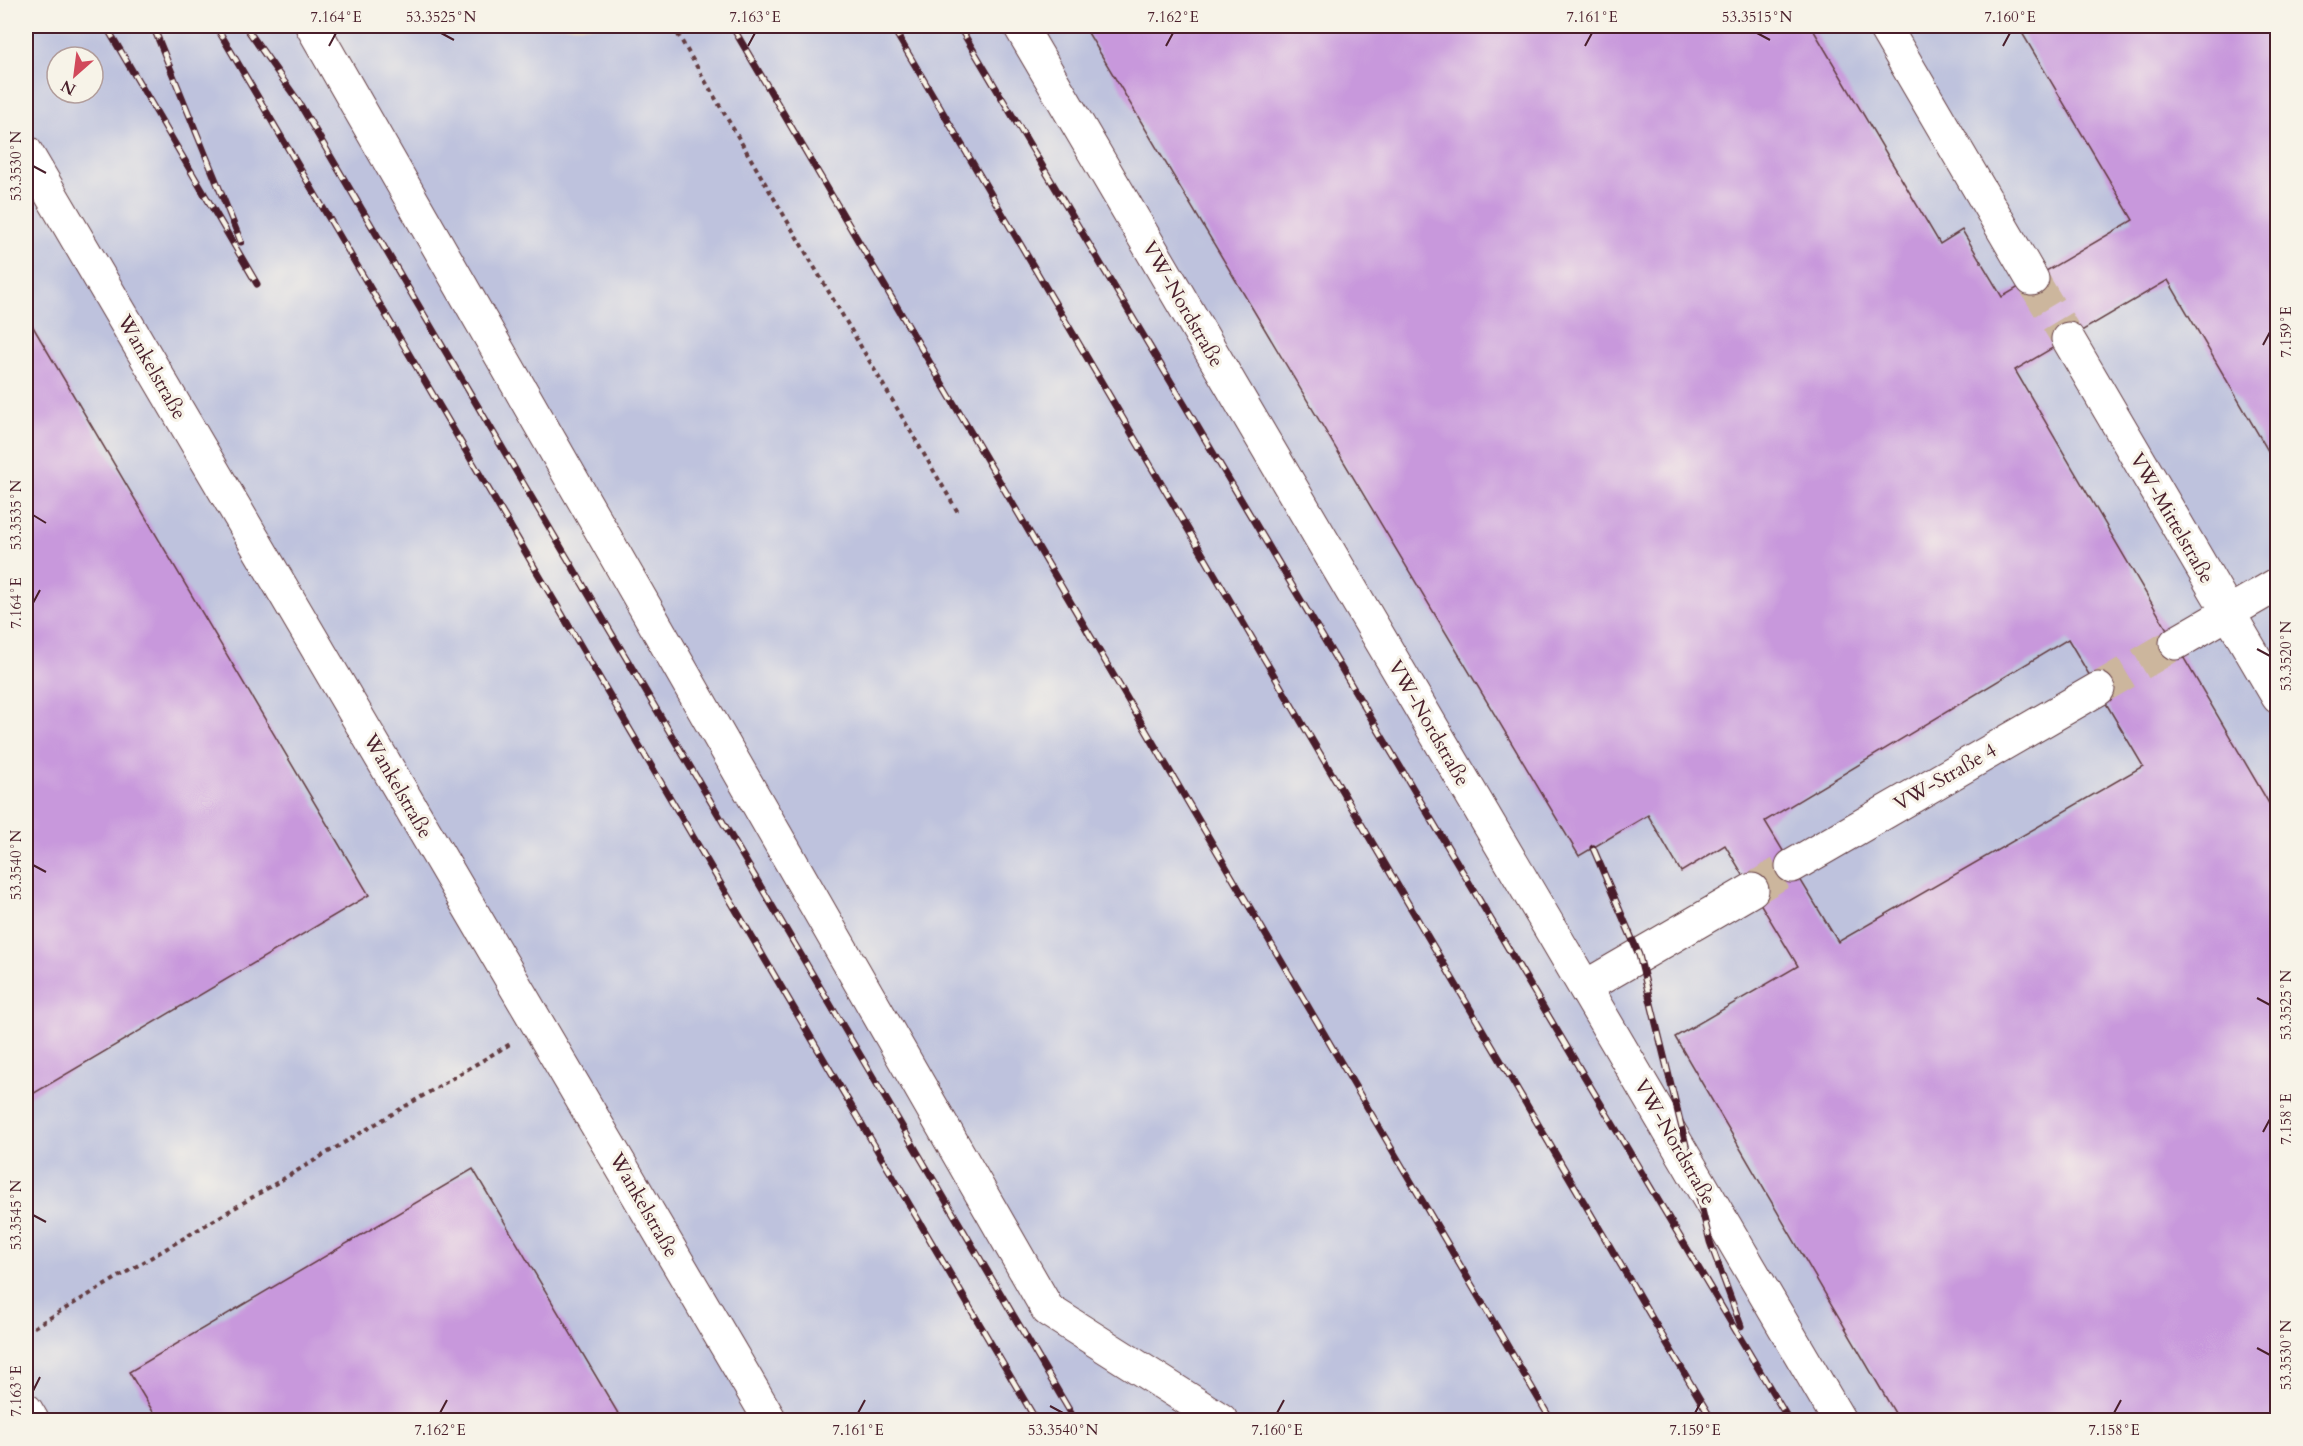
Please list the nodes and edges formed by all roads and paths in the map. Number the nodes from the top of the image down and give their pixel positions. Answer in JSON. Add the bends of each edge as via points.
{"nodes":[{"id":1,"x":312,"y":26,"type":"edge"},
{"id":2,"x":672,"y":26,"type":"edge"},
{"id":3,"x":1020,"y":26,"type":"edge"},
{"id":4,"x":1884,"y":26,"type":"edge"},
{"id":5,"x":26,"y":152,"type":"edge"},
{"id":6,"x":2032,"y":279,"type":"tunnel mouth"},
{"id":7,"x":2068,"y":339,"type":"tunnel mouth"},
{"id":8,"x":959,"y":514,"type":"dead end"},
{"id":9,"x":2277,"y":584,"type":"edge"},
{"id":10,"x":2228,"y":613,"type":"junction"},
{"id":11,"x":2176,"y":643,"type":"tunnel mouth"},
{"id":12,"x":2098,"y":688,"type":"tunnel mouth"},
{"id":13,"x":2277,"y":697,"type":"edge"},
{"id":14,"x":1792,"y":866,"type":"tunnel mouth"},
{"id":15,"x":1752,"y":890,"type":"tunnel mouth"},
{"id":16,"x":1585,"y":987,"type":"junction"},
{"id":17,"x":539,"y":1026,"type":"junction"},
{"id":18,"x":26,"y":1332,"type":"edge"},
{"id":19,"x":26,"y":1410,"type":"edge"},
{"id":20,"x":32,"y":1420,"type":"edge"},
{"id":21,"x":770,"y":1420,"type":"edge"},
{"id":22,"x":1221,"y":1420,"type":"edge"},
{"id":23,"x":1839,"y":1420,"type":"edge"}],
"edges":[{"from":1,"to":22,"type":"street","via":[[1047,1310]]},
{"from":2,"to":8,"type":"path"},
{"from":3,"to":16,"type":"street","name":"VW-Nordstraße"},
{"from":4,"to":6,"type":"street"},
{"from":5,"to":17,"type":"street","name":"Wankelstraße"},
{"from":7,"to":10,"type":"street","name":"VW-Mittelstraße"},
{"from":9,"to":10,"type":"street"},
{"from":10,"to":11,"type":"street"},
{"from":10,"to":13,"type":"street","name":"VW-Mittelstraße"},
{"from":12,"to":14,"type":"street","name":"VW-Straße 4"},
{"from":15,"to":16,"type":"street"},
{"from":16,"to":23,"type":"street","name":"VW-Nordstraße"},
{"from":17,"to":18,"type":"path"},
{"from":17,"to":21,"type":"street","name":"Wankelstraße"},
{"from":19,"to":20,"type":"street"}]}
